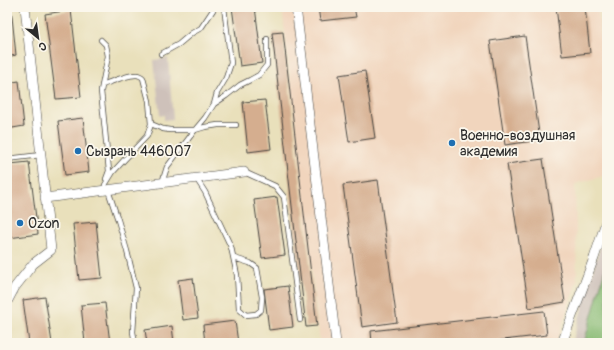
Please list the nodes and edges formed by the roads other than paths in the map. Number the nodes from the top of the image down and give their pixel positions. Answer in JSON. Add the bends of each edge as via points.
{"nodes":[{"id":1,"x":25,"y":7,"type":"edge"},
{"id":2,"x":215,"y":7,"type":"edge"},
{"id":3,"x":224,"y":7,"type":"edge"},
{"id":4,"x":296,"y":7,"type":"edge"},
{"id":5,"x":267,"y":39,"type":"dead end"},
{"id":6,"x":101,"y":40,"type":"dead end"},
{"id":7,"x":161,"y":54,"type":"dead end"},
{"id":8,"x":102,"y":85,"type":"junction"},
{"id":9,"x":214,"y":104,"type":"junction"},
{"id":10,"x":151,"y":124,"type":"junction"},
{"id":11,"x":236,"y":125,"type":"dead end"},
{"id":12,"x":195,"y":130,"type":"junction"},
{"id":13,"x":41,"y":155,"type":"junction"},
{"id":14,"x":7,"y":159,"type":"edge"},
{"id":15,"x":244,"y":172,"type":"joint"},
{"id":16,"x":196,"y":178,"type":"junction"},
{"id":17,"x":162,"y":182,"type":"junction"},
{"id":18,"x":106,"y":187,"type":"junction"},
{"id":19,"x":45,"y":198,"type":"junction"},
{"id":20,"x":607,"y":219,"type":"edge"},
{"id":21,"x":234,"y":258,"type":"junction"},
{"id":22,"x":7,"y":302,"type":"edge"},
{"id":23,"x":300,"y":320,"type":"dead end"},
{"id":24,"x":135,"y":343,"type":"edge"},
{"id":25,"x":336,"y":343,"type":"edge"},
{"id":26,"x":562,"y":343,"type":"edge"}],
"edges":[{"from":1,"to":13,"type":"street"},
{"from":2,"to":7,"type":"lane","via":[[201,28]]},
{"from":3,"to":9,"type":"lane","via":[[231,63]]},
{"from":4,"to":25,"type":"street"},
{"from":5,"to":9,"type":"lane","via":[[267,65],[259,75]]},
{"from":6,"to":8,"type":"lane","via":[[106,45],[108,56]]},
{"from":8,"to":10,"type":"lane","via":[[138,75],[144,78]]},
{"from":8,"to":18,"type":"lane","via":[[109,171]]},
{"from":9,"to":12,"type":"lane"},
{"from":10,"to":12,"type":"lane","via":[[170,130]]},
{"from":10,"to":18,"type":"lane","via":[[146,136],[113,172]]},
{"from":11,"to":12,"type":"lane","via":[[218,125]]},
{"from":12,"to":17,"type":"lane","via":[[167,167]]},
{"from":13,"to":14,"type":"lane"},
{"from":13,"to":19,"type":"street"},
{"from":15,"to":16,"type":"street"},
{"from":15,"to":23,"type":"lane","via":[[276,186],[284,197]]},
{"from":16,"to":17,"type":"street"},
{"from":16,"to":21,"type":"lane","via":[[223,228]]},
{"from":17,"to":18,"type":"street"},
{"from":18,"to":19,"type":"street"},
{"from":18,"to":24,"type":"lane","via":[[118,220],[136,288],[133,332]]},
{"from":19,"to":22,"type":"street","via":[[51,250],[33,264]]},
{"from":20,"to":26,"type":"street"},
{"from":21,"to":21,"type":"lane","via":[[238,309],[246,315],[256,314],[261,310],[262,297],[257,268]]}]}
